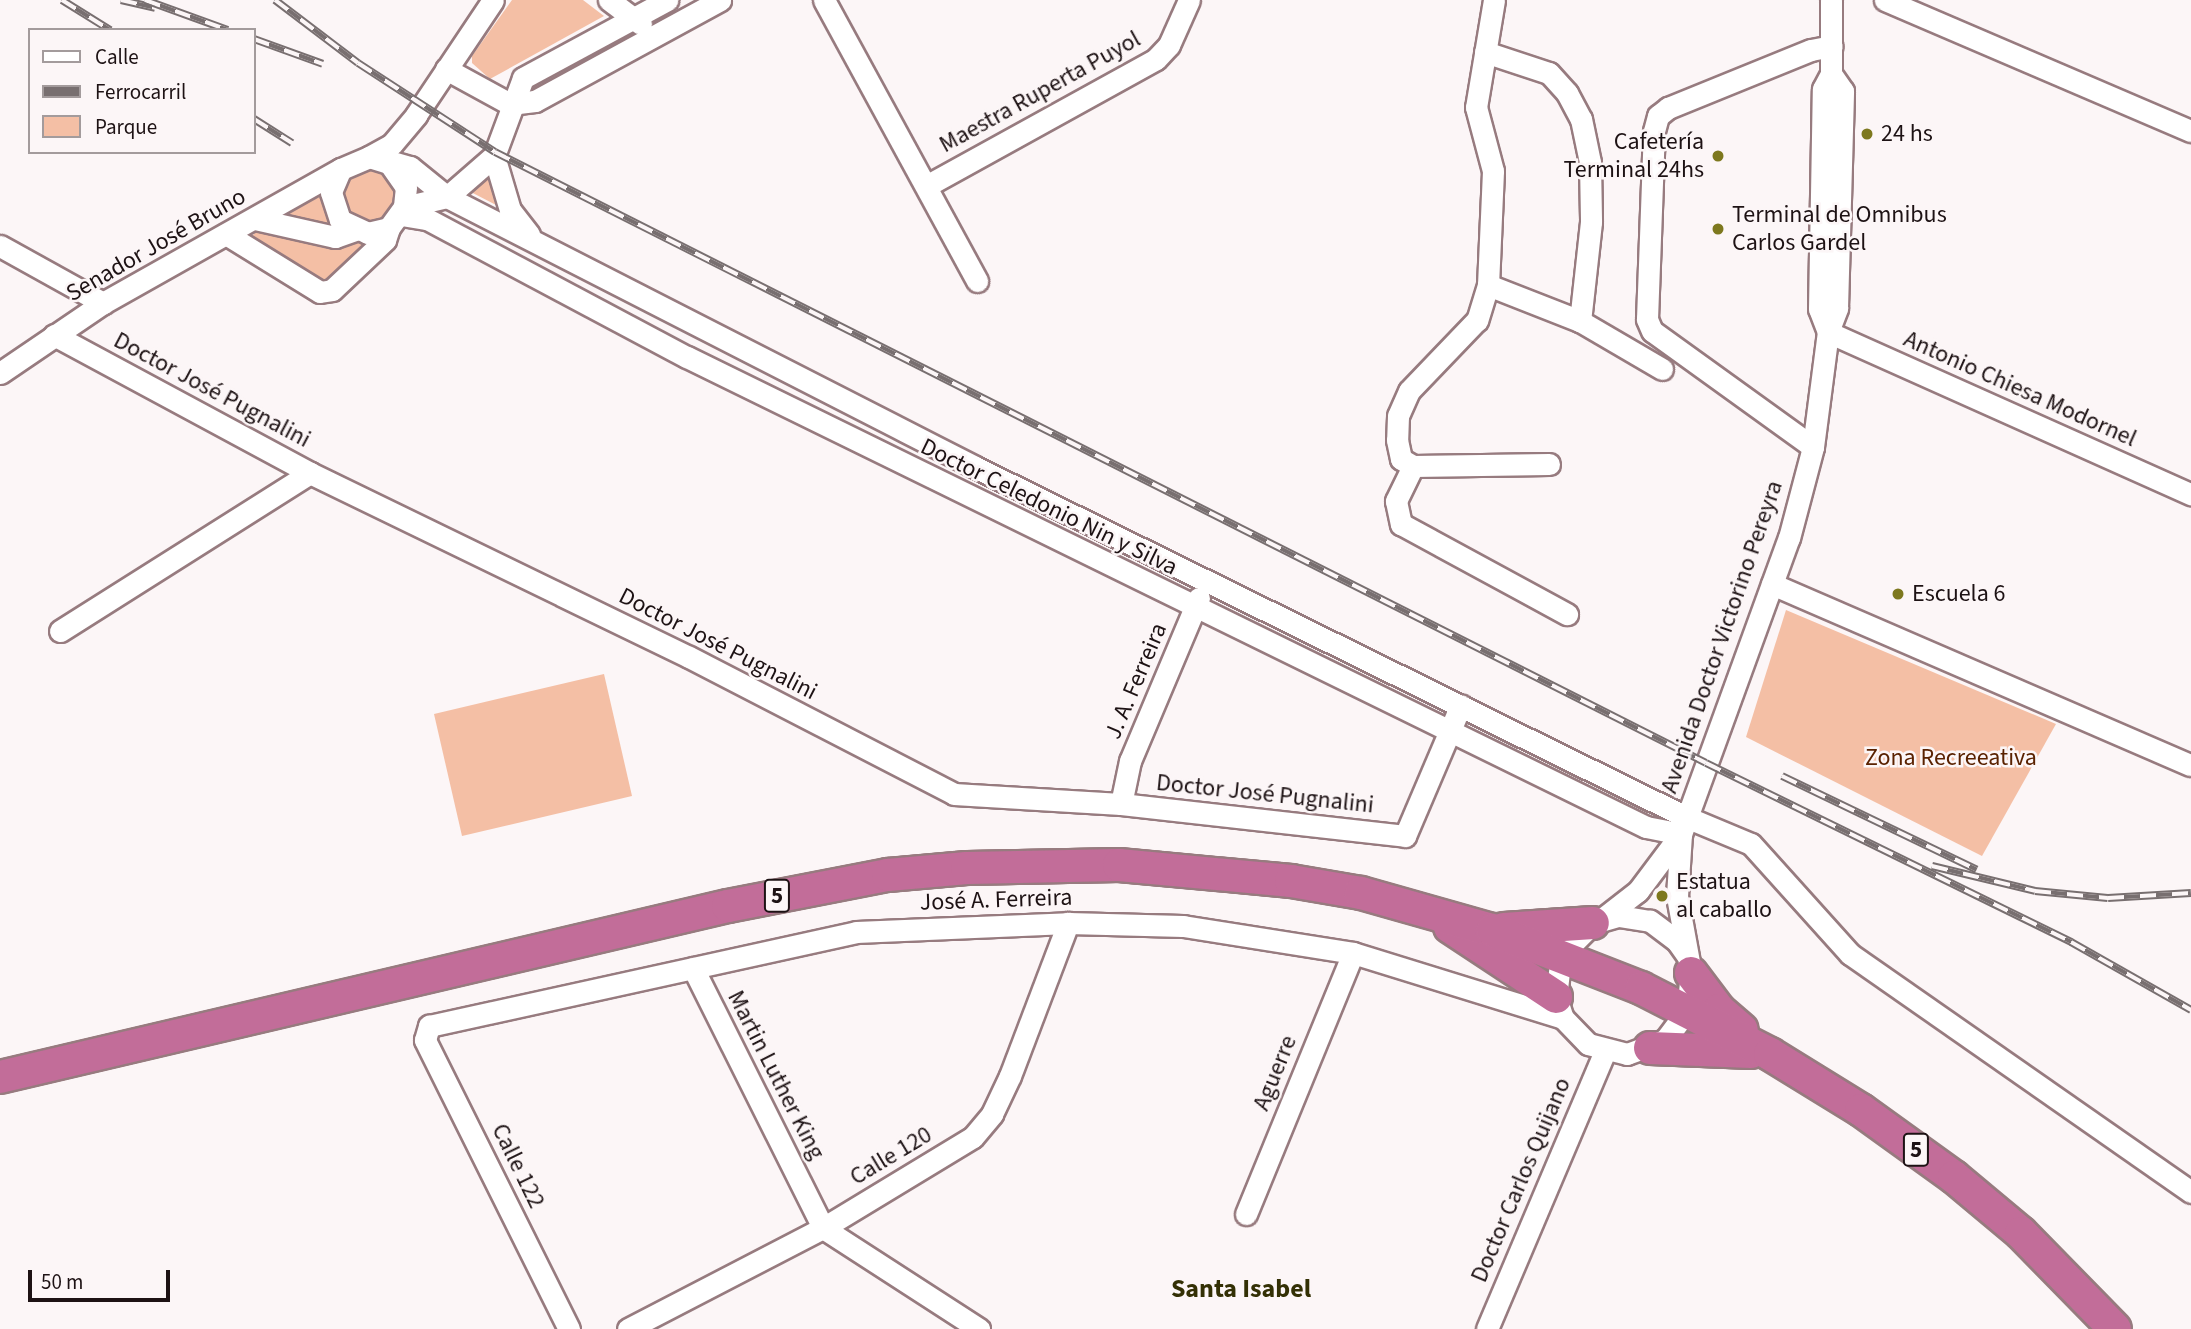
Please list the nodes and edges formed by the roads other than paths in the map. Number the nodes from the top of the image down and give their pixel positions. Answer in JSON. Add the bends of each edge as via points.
{"nodes":[{"id":1,"x":609,"y":0,"type":"edge"},
{"id":2,"x":667,"y":0,"type":"edge"},
{"id":3,"x":720,"y":0,"type":"edge"},
{"id":4,"x":824,"y":0,"type":"edge"},
{"id":5,"x":1189,"y":0,"type":"edge"},
{"id":6,"x":1494,"y":0,"type":"edge"},
{"id":7,"x":1831,"y":0,"type":"edge"},
{"id":8,"x":1885,"y":0,"type":"edge"},
{"id":9,"x":487,"y":2,"type":"edge"},
{"id":10,"x":633,"y":18,"type":"junction"},
{"id":11,"x":655,"y":34,"type":"junction"},
{"id":12,"x":1832,"y":46,"type":"junction"},
{"id":13,"x":1485,"y":52,"type":"junction"},
{"id":14,"x":446,"y":69,"type":"junction"},
{"id":15,"x":510,"y":104,"type":"junction"},
{"id":16,"x":2191,"y":131,"type":"edge"},
{"id":17,"x":494,"y":156,"type":"junction"},
{"id":18,"x":375,"y":158,"type":"junction"},
{"id":19,"x":341,"y":169,"type":"junction"},
{"id":20,"x":928,"y":185,"type":"junction"},
{"id":21,"x":447,"y":197,"type":"junction"},
{"id":22,"x":398,"y":217,"type":"junction"},
{"id":23,"x":255,"y":219,"type":"junction"},
{"id":24,"x":355,"y":230,"type":"junction"},
{"id":25,"x":226,"y":234,"type":"junction"},
{"id":26,"x":533,"y":238,"type":"junction"},
{"id":27,"x":0,"y":246,"type":"edge"},
{"id":28,"x":978,"y":281,"type":"dead end"},
{"id":29,"x":1489,"y":285,"type":"junction"},
{"id":30,"x":103,"y":303,"type":"junction"},
{"id":31,"x":1580,"y":321,"type":"junction"},
{"id":32,"x":702,"y":329,"type":"junction"},
{"id":33,"x":1828,"y":332,"type":"junction"},
{"id":34,"x":54,"y":335,"type":"junction"},
{"id":35,"x":687,"y":357,"type":"junction"},
{"id":36,"x":1662,"y":369,"type":"dead end"},
{"id":37,"x":0,"y":373,"type":"edge"},
{"id":38,"x":1813,"y":447,"type":"junction"},
{"id":39,"x":1549,"y":464,"type":"dead end"},
{"id":40,"x":1413,"y":466,"type":"junction"},
{"id":41,"x":975,"y":467,"type":"junction"},
{"id":42,"x":310,"y":473,"type":"junction"},
{"id":43,"x":962,"y":494,"type":"junction"},
{"id":44,"x":2191,"y":494,"type":"edge"},
{"id":45,"x":1206,"y":580,"type":"junction"},
{"id":46,"x":1772,"y":584,"type":"junction"},
{"id":47,"x":1195,"y":609,"type":"junction"},
{"id":48,"x":1567,"y":614,"type":"dead end"},
{"id":49,"x":60,"y":631,"type":"dead end"},
{"id":50,"x":1461,"y":705,"type":"junction"},
{"id":51,"x":1449,"y":732,"type":"junction"},
{"id":52,"x":2191,"y":765,"type":"edge"},
{"id":53,"x":1121,"y":804,"type":"junction"},
{"id":54,"x":1683,"y":825,"type":"junction"},
{"id":55,"x":1422,"y":910,"type":"junction"},
{"id":56,"x":1598,"y":921,"type":"junction"},
{"id":57,"x":1068,"y":923,"type":"junction"},
{"id":58,"x":1492,"y":930,"type":"junction"},
{"id":59,"x":1353,"y":953,"type":"junction"},
{"id":60,"x":1561,"y":955,"type":"junction"},
{"id":61,"x":1688,"y":964,"type":"junction"},
{"id":62,"x":693,"y":968,"type":"junction"},
{"id":63,"x":1560,"y":1008,"type":"junction"},
{"id":64,"x":1687,"y":1012,"type":"junction"},
{"id":65,"x":429,"y":1026,"type":"joint"},
{"id":66,"x":1650,"y":1048,"type":"junction"},
{"id":67,"x":1605,"y":1051,"type":"junction"},
{"id":68,"x":1770,"y":1054,"type":"junction"},
{"id":69,"x":0,"y":1077,"type":"edge"},
{"id":70,"x":2191,"y":1192,"type":"edge"},
{"id":71,"x":1246,"y":1214,"type":"dead end"},
{"id":72,"x":823,"y":1228,"type":"junction"},
{"id":73,"x":569,"y":1329,"type":"edge"},
{"id":74,"x":628,"y":1329,"type":"edge"},
{"id":75,"x":979,"y":1329,"type":"edge"},
{"id":76,"x":1487,"y":1329,"type":"edge"},
{"id":77,"x":2115,"y":1329,"type":"edge"}],
"edges":[{"from":1,"to":10,"type":"street"},
{"from":2,"to":10,"type":"street"},
{"from":3,"to":11,"type":"street"},
{"from":4,"to":20,"type":"street"},
{"from":5,"to":20,"type":"street","name":"Maestra Ruperta Puyol","via":[[1169,45],[1156,59]]},
{"from":6,"to":13,"type":"street"},
{"from":7,"to":12,"type":"street","name":"Avenida Doctor Victorino Pereyra"},
{"from":8,"to":16,"type":"street"},
{"from":9,"to":14,"type":"street"},
{"from":10,"to":11,"type":"street"},
{"from":10,"to":15,"type":"street","via":[[523,78]]},
{"from":11,"to":15,"type":"street","via":[[535,101]]},
{"from":12,"to":33,"type":"street","name":"Avenida Doctor Victorino Pereyra","via":[[1831,74],[1823,89],[1819,309]]},
{"from":12,"to":38,"type":"street","via":[[1811,50],[1668,108],[1658,116],[1654,131],[1647,319],[1652,331]]},
{"from":13,"to":29,"type":"street","via":[[1476,107],[1493,171]]},
{"from":13,"to":31,"type":"street","via":[[1549,73],[1567,93],[1581,120],[1590,162],[1591,222]]},
{"from":14,"to":15,"type":"street"},
{"from":14,"to":18,"type":"street","via":[[392,144]]},
{"from":15,"to":17,"type":"street"},
{"from":17,"to":21,"type":"street"},
{"from":17,"to":26,"type":"street","via":[[510,210]]},
{"from":18,"to":19,"type":"street"},
{"from":18,"to":21,"type":"street","name":"Doctor Celedonio Nin y Silva","via":[[410,167]]},
{"from":18,"to":22,"type":"street","via":[[399,173],[405,187]]},
{"from":19,"to":23,"type":"street","name":"Senador José Bruno"},
{"from":19,"to":24,"type":"street","via":[[332,185],[332,203],[340,220]]},
{"from":20,"to":28,"type":"street"},
{"from":21,"to":22,"type":"street"},
{"from":21,"to":26,"type":"street","name":"Doctor Celedonio Nin y Silva"},
{"from":22,"to":24,"type":"street","via":[[368,233]]},
{"from":22,"to":25,"type":"street","via":[[385,240],[332,290],[320,292]]},
{"from":22,"to":35,"type":"street","name":"Doctor Celedonio Nin y Silva","via":[[427,219],[520,264]]},
{"from":23,"to":24,"type":"street","via":[[335,237]]},
{"from":23,"to":25,"type":"street","name":"Senador José Bruno"},
{"from":25,"to":30,"type":"street","name":"Senador José Bruno"},
{"from":26,"to":32,"type":"street","name":"Doctor Celedonio Nin y Silva"},
{"from":27,"to":30,"type":"street"},
{"from":29,"to":31,"type":"street"},
{"from":29,"to":40,"type":"street","via":[[1477,320],[1409,391],[1398,416],[1401,458]]},
{"from":30,"to":34,"type":"street","name":"Senador José Bruno"},
{"from":31,"to":36,"type":"street"},
{"from":32,"to":35,"type":"street"},
{"from":32,"to":41,"type":"street","name":"Doctor Celedonio Nin y Silva"},
{"from":33,"to":38,"type":"street","name":"Avenida Doctor Victorino Pereyra"},
{"from":33,"to":44,"type":"street","name":"Antonio Chiesa Modornel"},
{"from":34,"to":37,"type":"street","name":"Senador José Bruno"},
{"from":34,"to":42,"type":"street","name":"Doctor José Pugnalini"},
{"from":35,"to":43,"type":"street","name":"Doctor Celedonio Nin y Silva"},
{"from":38,"to":46,"type":"street","name":"Avenida Doctor Victorino Pereyra"},
{"from":39,"to":40,"type":"street"},
{"from":40,"to":48,"type":"street","via":[[1396,501],[1401,524]]},
{"from":41,"to":43,"type":"street"},
{"from":41,"to":45,"type":"street","name":"Doctor Celedonio Nin y Silva"},
{"from":42,"to":49,"type":"street"},
{"from":42,"to":53,"type":"street","name":"Doctor José Pugnalini","via":[[690,657],[954,794]]},
{"from":43,"to":47,"type":"street","name":"Doctor Celedonio Nin y Silva"},
{"from":45,"to":47,"type":"street","name":"J. A. Ferreira"},
{"from":45,"to":50,"type":"street","name":"Doctor Celedonio Nin y Silva"},
{"from":46,"to":52,"type":"street"},
{"from":46,"to":54,"type":"street","name":"Avenida Doctor Victorino Pereyra"},
{"from":47,"to":51,"type":"street","name":"Doctor Celedonio Nin y Silva"},
{"from":47,"to":53,"type":"street","name":"J. A. Ferreira","via":[[1130,761]]},
{"from":50,"to":51,"type":"street"},
{"from":50,"to":54,"type":"street","name":"Doctor Celedonio Nin y Silva"},
{"from":51,"to":53,"type":"street","name":"Doctor José Pugnalini","via":[[1405,836]]},
{"from":51,"to":54,"type":"street","name":"Doctor Celedonio Nin y Silva","via":[[1646,827]]},
{"from":54,"to":56,"type":"street","via":[[1638,891]]},
{"from":54,"to":61,"type":"street","via":[[1677,896]]},
{"from":54,"to":70,"type":"street","via":[[1751,844],[1850,954]]},
{"from":55,"to":58,"type":"highway","number":"5"},
{"from":55,"to":63,"type":"highway"},
{"from":55,"to":69,"type":"highway","number":"5","via":[[1291,881],[1119,865],[990,867],[888,875],[728,906]]},
{"from":56,"to":58,"type":"highway"},
{"from":56,"to":60,"type":"street"},
{"from":56,"to":61,"type":"street","via":[[1626,916],[1650,921],[1671,935]]},
{"from":57,"to":59,"type":"street","name":"José A. Ferreira","via":[[1183,926]]},
{"from":57,"to":62,"type":"street","name":"José A. Ferreira","via":[[856,932]]},
{"from":57,"to":72,"type":"street","name":"Calle 120","via":[[992,1114],[973,1137]]},
{"from":58,"to":60,"type":"highway","number":"5"},
{"from":59,"to":63,"type":"street","name":"José A. Ferreira"},
{"from":59,"to":71,"type":"street","name":"Aguerre"},
{"from":60,"to":63,"type":"street"},
{"from":60,"to":64,"type":"highway","number":"5"},
{"from":61,"to":64,"type":"street"},
{"from":61,"to":68,"type":"highway","via":[[1719,1010]]},
{"from":62,"to":65,"type":"street","name":"José A. Ferreira"},
{"from":62,"to":72,"type":"street","name":"Martin Luther King"},
{"from":63,"to":67,"type":"street","via":[[1588,1044]]},
{"from":64,"to":66,"type":"street","via":[[1672,1033]]},
{"from":64,"to":68,"type":"highway","number":"5"},
{"from":65,"to":73,"type":"street","name":"Calle 122","via":[[425,1040]]},
{"from":66,"to":67,"type":"street","via":[[1628,1054]]},
{"from":66,"to":68,"type":"highway"},
{"from":67,"to":76,"type":"street","name":"Doctor Carlos Quijano"},
{"from":68,"to":77,"type":"highway","number":"5","via":[[1861,1110],[1954,1177],[2021,1233]]},
{"from":72,"to":74,"type":"street","name":"Calle 120"},
{"from":72,"to":75,"type":"street"}]}
